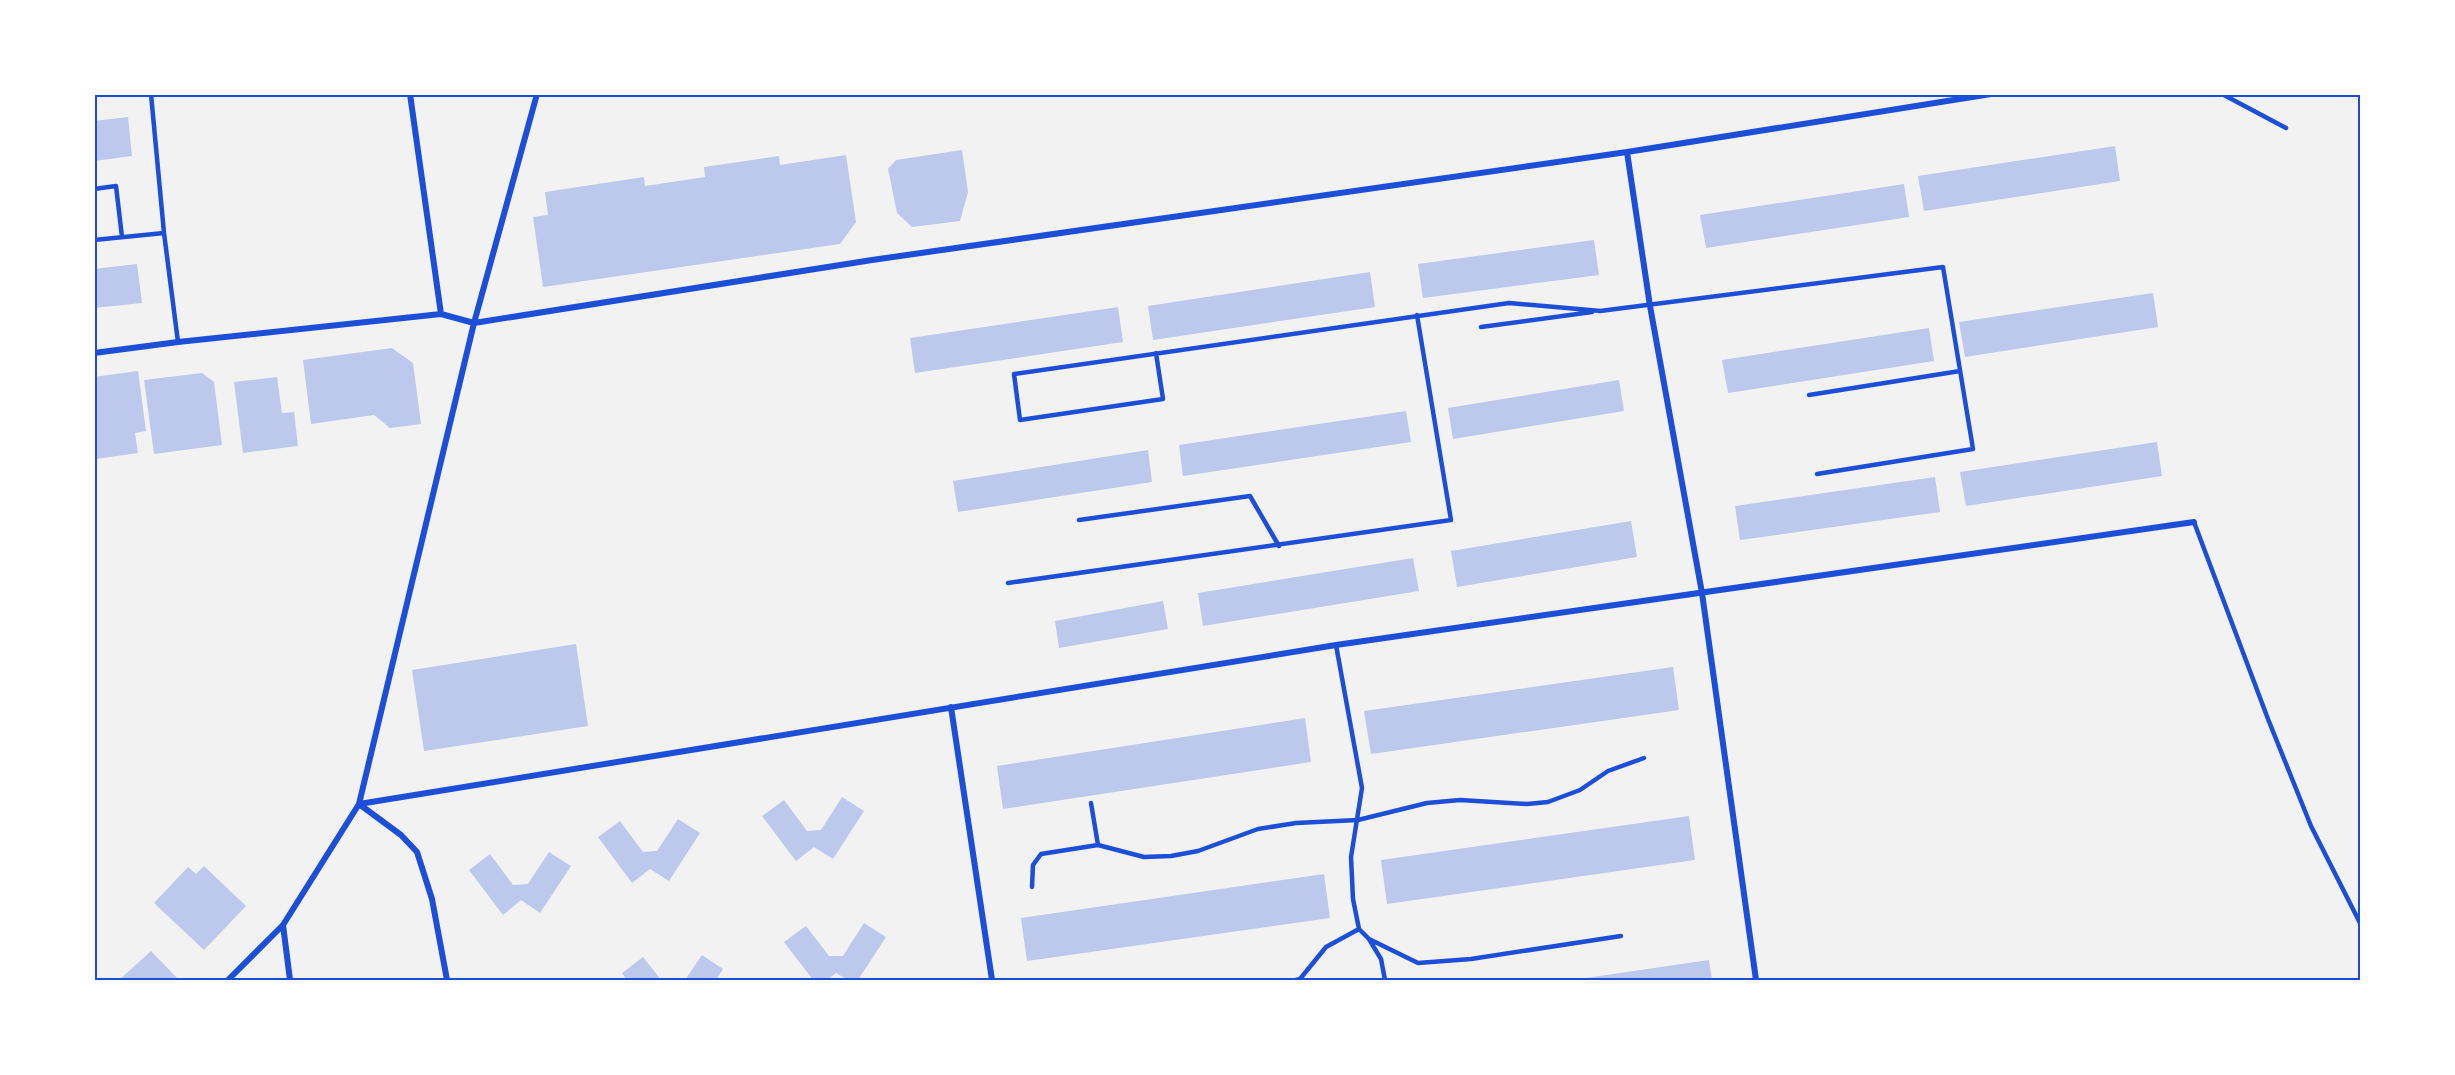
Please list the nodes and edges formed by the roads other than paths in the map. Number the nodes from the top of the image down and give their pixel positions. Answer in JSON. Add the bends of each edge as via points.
{"nodes":[{"id":1,"x":151,"y":94,"type":"edge"},
{"id":2,"x":410,"y":94,"type":"edge"},
{"id":3,"x":537,"y":94,"type":"edge"},
{"id":4,"x":1991,"y":94,"type":"edge"},
{"id":5,"x":2222,"y":94,"type":"edge"},
{"id":6,"x":2286,"y":128,"type":"dead end"},
{"id":7,"x":1627,"y":152,"type":"junction"},
{"id":8,"x":94,"y":189,"type":"edge"},
{"id":9,"x":164,"y":232,"type":"junction"},
{"id":10,"x":122,"y":237,"type":"junction"},
{"id":11,"x":94,"y":240,"type":"edge"},
{"id":12,"x":1650,"y":306,"type":"junction"},
{"id":13,"x":1601,"y":311,"type":"junction"},
{"id":14,"x":441,"y":314,"type":"junction"},
{"id":15,"x":1417,"y":315,"type":"junction"},
{"id":16,"x":474,"y":323,"type":"junction"},
{"id":17,"x":1481,"y":327,"type":"dead end"},
{"id":18,"x":178,"y":342,"type":"junction"},
{"id":19,"x":94,"y":353,"type":"edge"},
{"id":20,"x":1156,"y":353,"type":"junction"},
{"id":21,"x":1960,"y":371,"type":"junction"},
{"id":22,"x":1809,"y":395,"type":"dead end"},
{"id":23,"x":1817,"y":474,"type":"dead end"},
{"id":24,"x":1079,"y":520,"type":"dead end"},
{"id":25,"x":2194,"y":522,"type":"joint"},
{"id":26,"x":1279,"y":546,"type":"junction"},
{"id":27,"x":1008,"y":584,"type":"dead end"},
{"id":28,"x":1702,"y":593,"type":"junction"},
{"id":29,"x":1336,"y":645,"type":"junction"},
{"id":30,"x":951,"y":707,"type":"junction"},
{"id":31,"x":1644,"y":758,"type":"dead end"},
{"id":32,"x":1091,"y":803,"type":"dead end"},
{"id":33,"x":359,"y":804,"type":"junction"},
{"id":34,"x":1357,"y":819,"type":"junction"},
{"id":35,"x":1098,"y":846,"type":"junction"},
{"id":36,"x":1032,"y":886,"type":"dead end"},
{"id":37,"x":2361,"y":923,"type":"edge"},
{"id":38,"x":283,"y":925,"type":"junction"},
{"id":39,"x":1359,"y":929,"type":"junction"},
{"id":40,"x":1621,"y":936,"type":"dead end"},
{"id":41,"x":1369,"y":939,"type":"junction"},
{"id":42,"x":228,"y":981,"type":"edge"},
{"id":43,"x":290,"y":981,"type":"edge"},
{"id":44,"x":447,"y":981,"type":"edge"},
{"id":45,"x":992,"y":981,"type":"edge"},
{"id":46,"x":1296,"y":981,"type":"edge"},
{"id":47,"x":1385,"y":981,"type":"edge"},
{"id":48,"x":1756,"y":981,"type":"edge"}],
"edges":[{"from":1,"to":9,"type":"lane"},
{"from":2,"to":14,"type":"street"},
{"from":3,"to":16,"type":"street"},
{"from":4,"to":7,"type":"street"},
{"from":5,"to":6,"type":"lane"},
{"from":7,"to":12,"type":"street"},
{"from":7,"to":16,"type":"street","via":[[884,258]]},
{"from":8,"to":10,"type":"lane","via":[[116,186]]},
{"from":9,"to":10,"type":"lane"},
{"from":9,"to":18,"type":"lane"},
{"from":10,"to":11,"type":"lane"},
{"from":12,"to":13,"type":"lane"},
{"from":12,"to":21,"type":"lane","via":[[1943,267]]},
{"from":12,"to":28,"type":"street"},
{"from":13,"to":15,"type":"lane","via":[[1509,303]]},
{"from":13,"to":17,"type":"lane"},
{"from":14,"to":16,"type":"street"},
{"from":14,"to":18,"type":"street"},
{"from":15,"to":20,"type":"lane"},
{"from":15,"to":26,"type":"lane","via":[[1451,520]]},
{"from":16,"to":33,"type":"street"},
{"from":18,"to":19,"type":"street"},
{"from":20,"to":20,"type":"lane","via":[[1014,374],[1020,420],[1163,399]]},
{"from":21,"to":22,"type":"lane"},
{"from":21,"to":23,"type":"lane","via":[[1973,449]]},
{"from":24,"to":26,"type":"lane","via":[[1250,496]]},
{"from":25,"to":28,"type":"street"},
{"from":25,"to":37,"type":"lane","via":[[2311,826]]},
{"from":26,"to":27,"type":"lane"},
{"from":28,"to":29,"type":"street"},
{"from":28,"to":48,"type":"street"},
{"from":29,"to":30,"type":"street"},
{"from":29,"to":34,"type":"lane","via":[[1362,788]]},
{"from":30,"to":33,"type":"street"},
{"from":30,"to":45,"type":"street"},
{"from":31,"to":34,"type":"lane","via":[[1608,771],[1580,790],[1548,802],[1440,801]]},
{"from":32,"to":35,"type":"lane"},
{"from":33,"to":38,"type":"street"},
{"from":33,"to":44,"type":"street","via":[[402,834],[417,852],[432,899]]},
{"from":34,"to":35,"type":"lane","via":[[1266,827],[1198,851],[1171,856],[1144,857]]},
{"from":34,"to":39,"type":"lane","via":[[1351,857]]},
{"from":35,"to":36,"type":"lane","via":[[1041,854],[1033,864]]},
{"from":38,"to":42,"type":"street"},
{"from":38,"to":43,"type":"street"},
{"from":39,"to":41,"type":"lane"},
{"from":39,"to":46,"type":"lane","via":[[1326,946]]},
{"from":40,"to":41,"type":"lane","via":[[1471,959],[1418,963]]},
{"from":41,"to":47,"type":"lane","via":[[1381,959]]}]}
